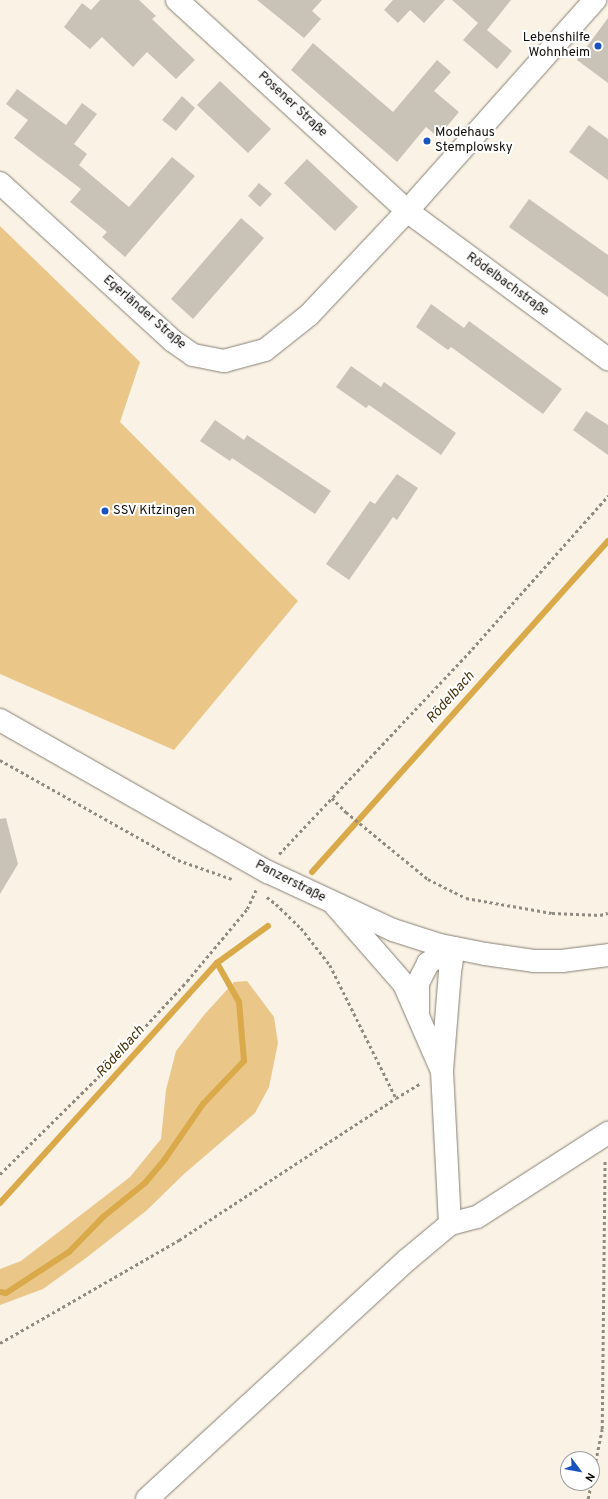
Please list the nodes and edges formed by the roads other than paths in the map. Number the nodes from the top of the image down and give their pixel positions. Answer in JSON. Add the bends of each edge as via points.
{"nodes":[{"id":1,"x":177,"y":0,"type":"edge"},
{"id":2,"x":596,"y":0,"type":"edge"},
{"id":3,"x":0,"y":184,"type":"edge"},
{"id":4,"x":406,"y":211,"type":"junction"},
{"id":5,"x":608,"y":359,"type":"edge"},
{"id":6,"x":0,"y":720,"type":"edge"},
{"id":7,"x":335,"y":904,"type":"junction"},
{"id":8,"x":454,"y":948,"type":"junction"},
{"id":9,"x":608,"y":955,"type":"edge"},
{"id":10,"x":417,"y":1019,"type":"junction"},
{"id":11,"x":442,"y":1071,"type":"junction"},
{"id":12,"x":606,"y":1134,"type":"edge"},
{"id":13,"x":450,"y":1224,"type":"junction"},
{"id":14,"x":147,"y":1499,"type":"edge"}],
"edges":[{"from":1,"to":4,"type":"street","name":"Posener Straße"},
{"from":2,"to":4,"type":"street","name":"Egerländer Straße"},
{"from":3,"to":4,"type":"street","name":"Egerländer Straße","via":[[173,341],[193,355],[224,361],[265,350],[309,315]]},
{"from":4,"to":5,"type":"street","name":"Rödelbachstraße"},
{"from":6,"to":7,"type":"street","name":"Panzerstraße","via":[[268,872]]},
{"from":7,"to":8,"type":"street","name":"Panzerstraße","via":[[393,930]]},
{"from":7,"to":10,"type":"street","via":[[404,984]]},
{"from":8,"to":9,"type":"street","name":"Panzerstraße","via":[[534,961],[562,961]]},
{"from":8,"to":10,"type":"street","via":[[428,963],[418,983]]},
{"from":8,"to":11,"type":"street"},
{"from":10,"to":11,"type":"street"},
{"from":11,"to":13,"type":"street"},
{"from":12,"to":13,"type":"street","via":[[477,1218]]},
{"from":13,"to":14,"type":"street","via":[[407,1260]]}]}
